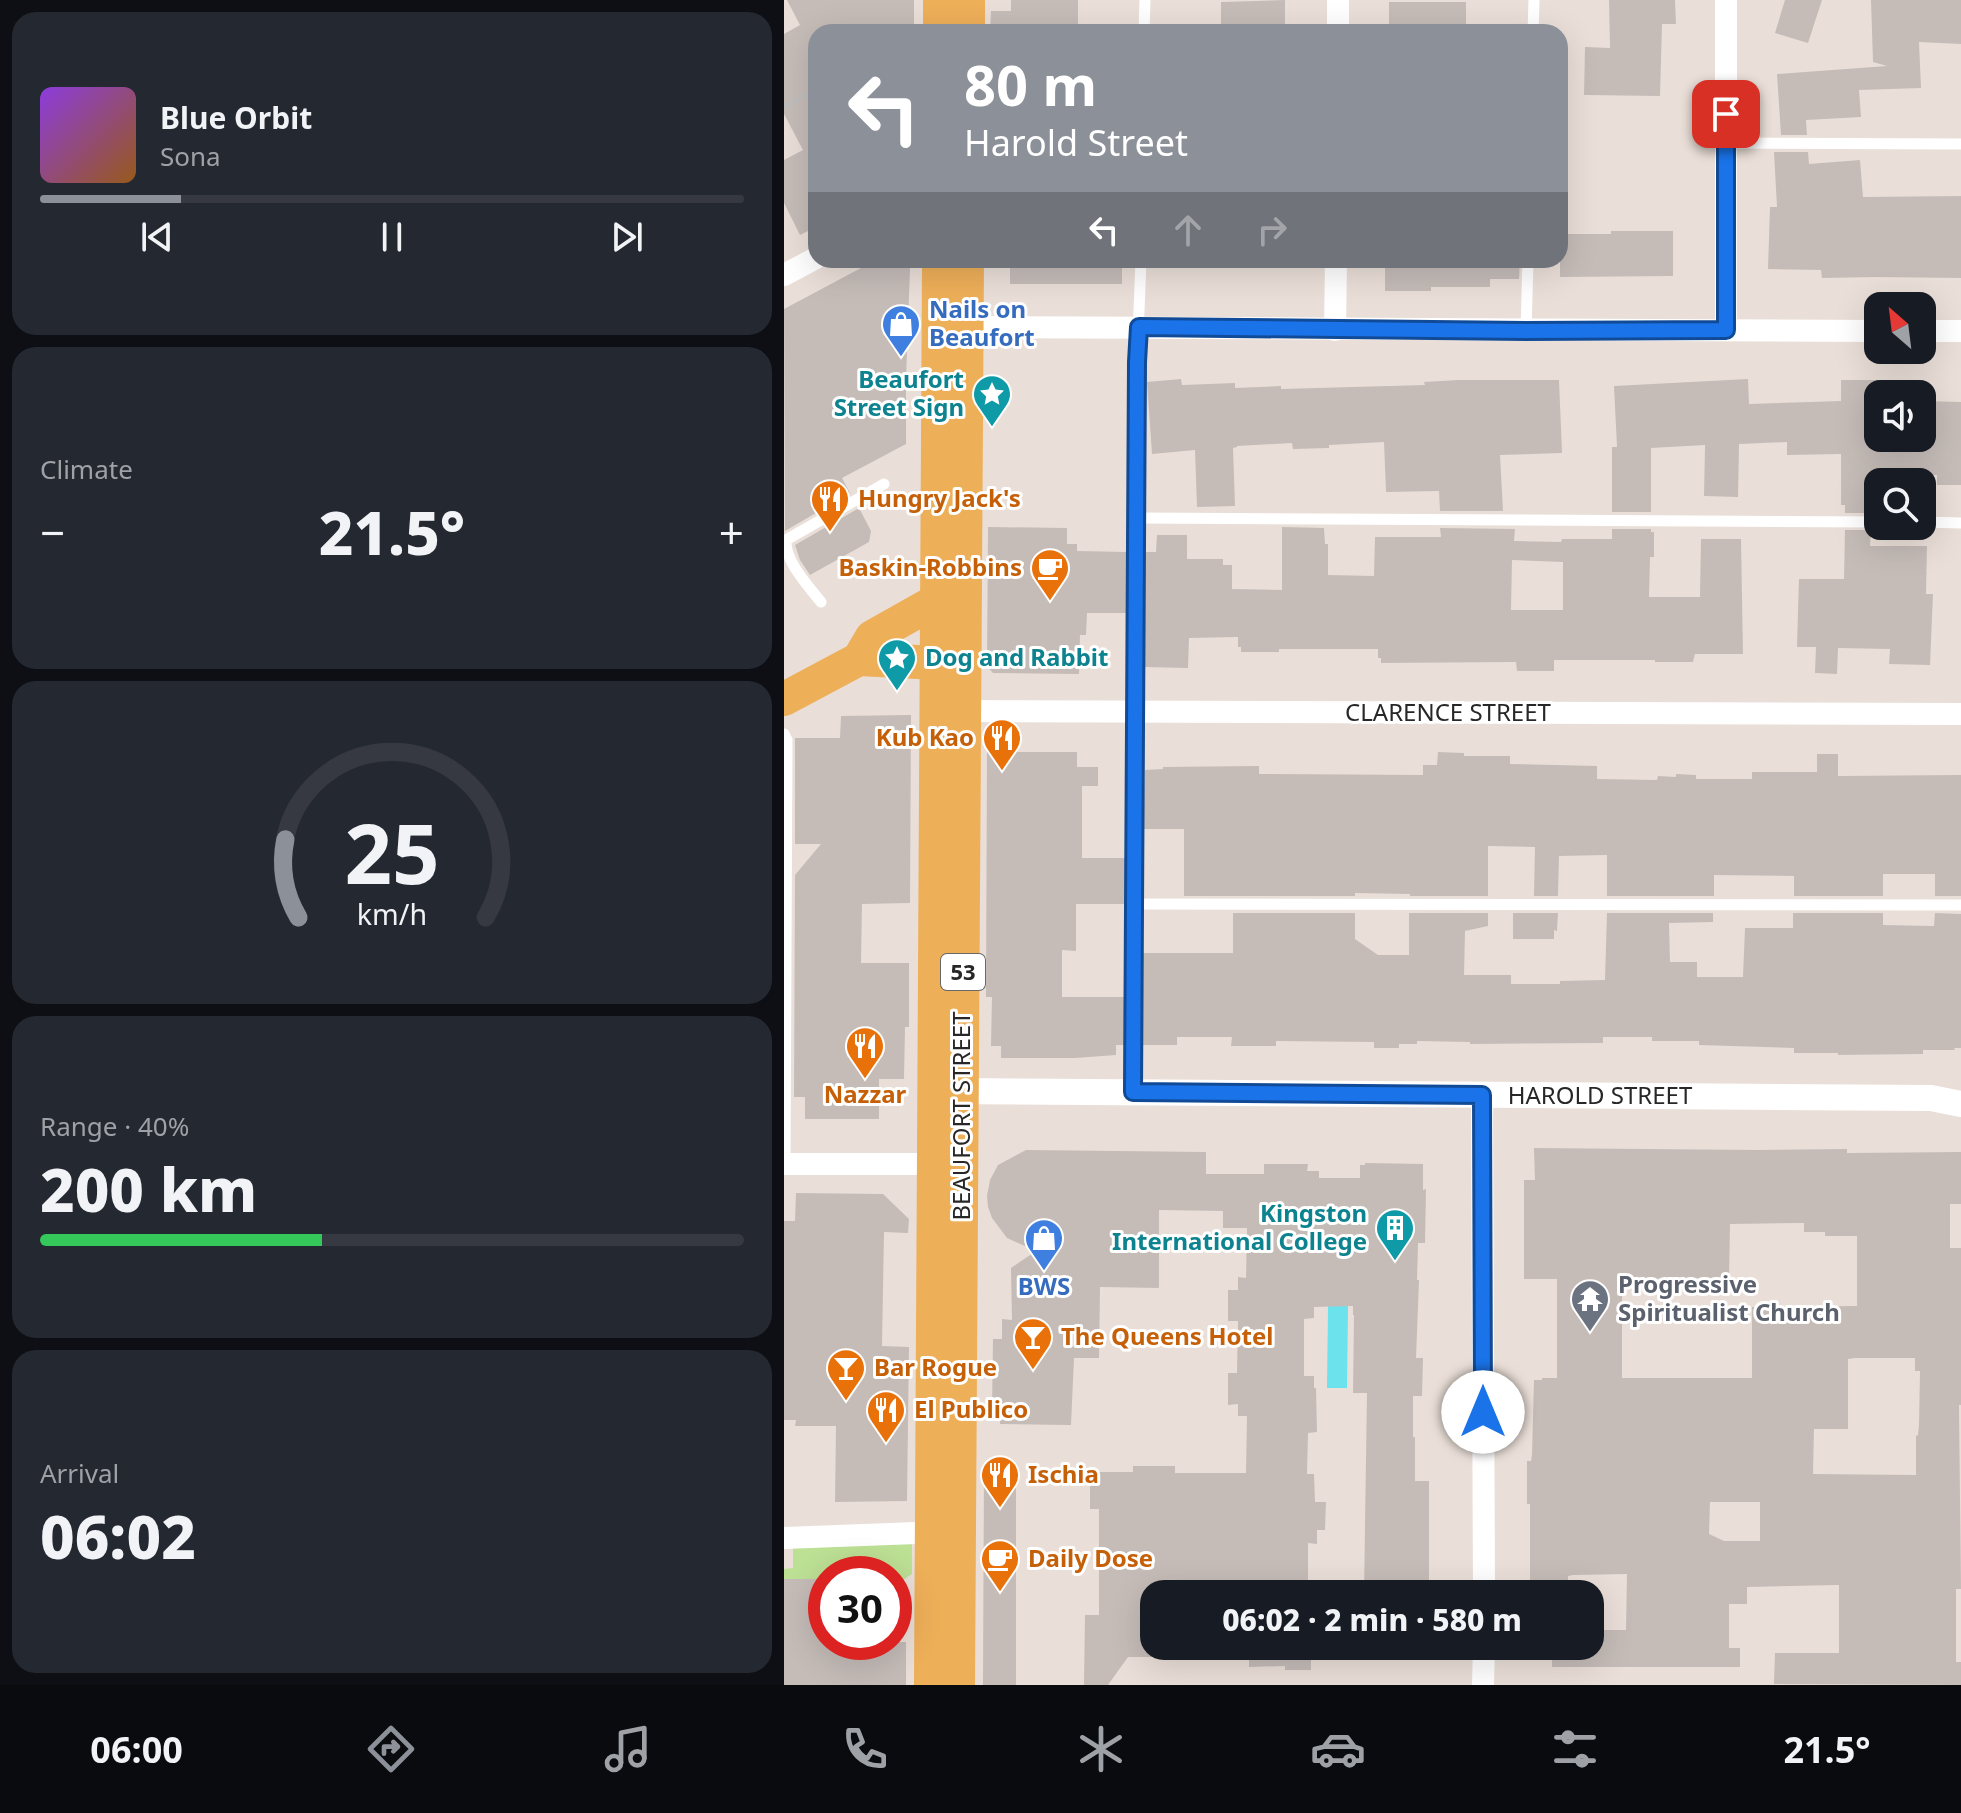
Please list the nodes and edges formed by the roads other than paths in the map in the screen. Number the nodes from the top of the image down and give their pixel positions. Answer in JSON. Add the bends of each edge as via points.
{"nodes":[{"id":1,"x":940,"y":0,"type":"edge"},
{"id":2,"x":968,"y":0,"type":"edge"},
{"id":3,"x":1145,"y":0,"type":"edge"},
{"id":4,"x":1338,"y":0,"type":"edge"},
{"id":5,"x":1534,"y":0,"type":"edge"},
{"id":6,"x":1726,"y":0,"type":"edge"},
{"id":7,"x":940,"y":24,"type":"edge"},
{"id":8,"x":968,"y":24,"type":"edge"},
{"id":9,"x":1144,"y":24,"type":"edge"},
{"id":10,"x":1338,"y":24,"type":"edge"},
{"id":11,"x":1533,"y":24,"type":"edge"},
{"id":12,"x":1726,"y":143,"type":"junction"},
{"id":13,"x":1961,"y":144,"type":"edge"},
{"id":14,"x":808,"y":262,"type":"edge"},
{"id":15,"x":939,"y":268,"type":"edge"},
{"id":16,"x":967,"y":268,"type":"edge"},
{"id":17,"x":1141,"y":268,"type":"edge"},
{"id":18,"x":1336,"y":268,"type":"edge"},
{"id":19,"x":1528,"y":268,"type":"edge"},
{"id":20,"x":784,"y":275,"type":"edge"},
{"id":21,"x":966,"y":327,"type":"junction"},
{"id":22,"x":1139,"y":327,"type":"junction"},
{"id":23,"x":1335,"y":330,"type":"junction"},
{"id":24,"x":1726,"y":330,"type":"junction"},
{"id":25,"x":1526,"y":331,"type":"junction"},
{"id":26,"x":1864,"y":331,"type":"edge"},
{"id":27,"x":1936,"y":331,"type":"edge"},
{"id":28,"x":1961,"y":331,"type":"edge"},
{"id":29,"x":884,"y":484,"type":"dead end"},
{"id":30,"x":1137,"y":518,"type":"junction"},
{"id":31,"x":1864,"y":522,"type":"edge"},
{"id":32,"x":1936,"y":522,"type":"edge"},
{"id":33,"x":1961,"y":523,"type":"edge"},
{"id":34,"x":936,"y":601,"type":"junction"},
{"id":35,"x":821,"y":602,"type":"dead end"},
{"id":36,"x":859,"y":659,"type":"junction"},
{"id":37,"x":950,"y":664,"type":"junction"},
{"id":38,"x":784,"y":699,"type":"edge"},
{"id":39,"x":950,"y":711,"type":"junction"},
{"id":40,"x":1134,"y":712,"type":"junction"},
{"id":41,"x":1961,"y":714,"type":"edge"},
{"id":42,"x":784,"y":734,"type":"edge"},
{"id":43,"x":1134,"y":904,"type":"junction"},
{"id":44,"x":1961,"y":905,"type":"edge"},
{"id":45,"x":948,"y":1091,"type":"junction"},
{"id":46,"x":1133,"y":1092,"type":"junction"},
{"id":47,"x":1961,"y":1092,"type":"edge"},
{"id":48,"x":1482,"y":1095,"type":"junction"},
{"id":49,"x":1931,"y":1098,"type":"junction"},
{"id":50,"x":1961,"y":1104,"type":"edge"},
{"id":51,"x":784,"y":1164,"type":"edge"},
{"id":52,"x":948,"y":1164,"type":"junction"},
{"id":53,"x":946,"y":1532,"type":"junction"},
{"id":54,"x":784,"y":1538,"type":"edge"},
{"id":55,"x":1484,"y":1580,"type":"edge"},
{"id":56,"x":1484,"y":1660,"type":"edge"},
{"id":57,"x":931,"y":1685,"type":"edge"},
{"id":58,"x":958,"y":1685,"type":"edge"},
{"id":59,"x":1483,"y":1685,"type":"edge"}],
"edges":[{"from":1,"to":7,"type":"main road"},
{"from":2,"to":8,"type":"main road"},
{"from":3,"to":9,"type":"lane"},
{"from":4,"to":10,"type":"street"},
{"from":5,"to":11,"type":"lane"},
{"from":6,"to":12,"type":"street"},
{"from":12,"to":13,"type":"lane"},
{"from":12,"to":24,"type":"street"},
{"from":14,"to":20,"type":"street"},
{"from":15,"to":34,"type":"main road","name":"BEAUFORT STREET","number":"53"},
{"from":16,"to":21,"type":"main road","name":"BEAUFORT STREET","number":"53"},
{"from":17,"to":22,"type":"lane"},
{"from":18,"to":23,"type":"street"},
{"from":19,"to":25,"type":"lane"},
{"from":21,"to":22,"type":"street"},
{"from":21,"to":37,"type":"main road","name":"BEAUFORT STREET","number":"53"},
{"from":22,"to":23,"type":"street"},
{"from":22,"to":30,"type":"lane"},
{"from":23,"to":25,"type":"street"},
{"from":24,"to":25,"type":"street"},
{"from":24,"to":26,"type":"street"},
{"from":27,"to":28,"type":"street"},
{"from":29,"to":35,"type":"lane","via":[[786,540],[785,551]]},
{"from":30,"to":31,"type":"lane"},
{"from":30,"to":40,"type":"lane"},
{"from":32,"to":33,"type":"lane"},
{"from":34,"to":36,"type":"main road","via":[[872,637]]},
{"from":34,"to":37,"type":"main road","name":"BEAUFORT STREET","number":"53"},
{"from":36,"to":37,"type":"main road"},
{"from":36,"to":38,"type":"main road"},
{"from":37,"to":39,"type":"main road","name":"BEAUFORT STREET","number":"53"},
{"from":39,"to":40,"type":"street","name":"CLARENCE STREET"},
{"from":39,"to":45,"type":"main road","name":"BEAUFORT STREET","number":"53"},
{"from":40,"to":41,"type":"street","name":"CLARENCE STREET"},
{"from":40,"to":43,"type":"lane"},
{"from":42,"to":51,"type":"lane"},
{"from":43,"to":44,"type":"lane"},
{"from":43,"to":46,"type":"lane"},
{"from":45,"to":46,"type":"street","name":"HAROLD STREET"},
{"from":45,"to":52,"type":"main road","name":"BEAUFORT STREET","number":"53"},
{"from":46,"to":48,"type":"street","name":"HAROLD STREET"},
{"from":47,"to":49,"type":"street","name":"HAROLD STREET"},
{"from":48,"to":49,"type":"street","name":"HAROLD STREET"},
{"from":48,"to":55,"type":"street"},
{"from":49,"to":50,"type":"street","name":"HAROLD STREET"},
{"from":51,"to":52,"type":"street"},
{"from":52,"to":53,"type":"main road","name":"BEAUFORT STREET","number":"53"},
{"from":53,"to":54,"type":"street"},
{"from":53,"to":57,"type":"main road","name":"BEAUFORT STREET","number":"53"},
{"from":53,"to":58,"type":"main road","name":"BEAUFORT STREET","number":"53"},
{"from":56,"to":59,"type":"street"}]}
